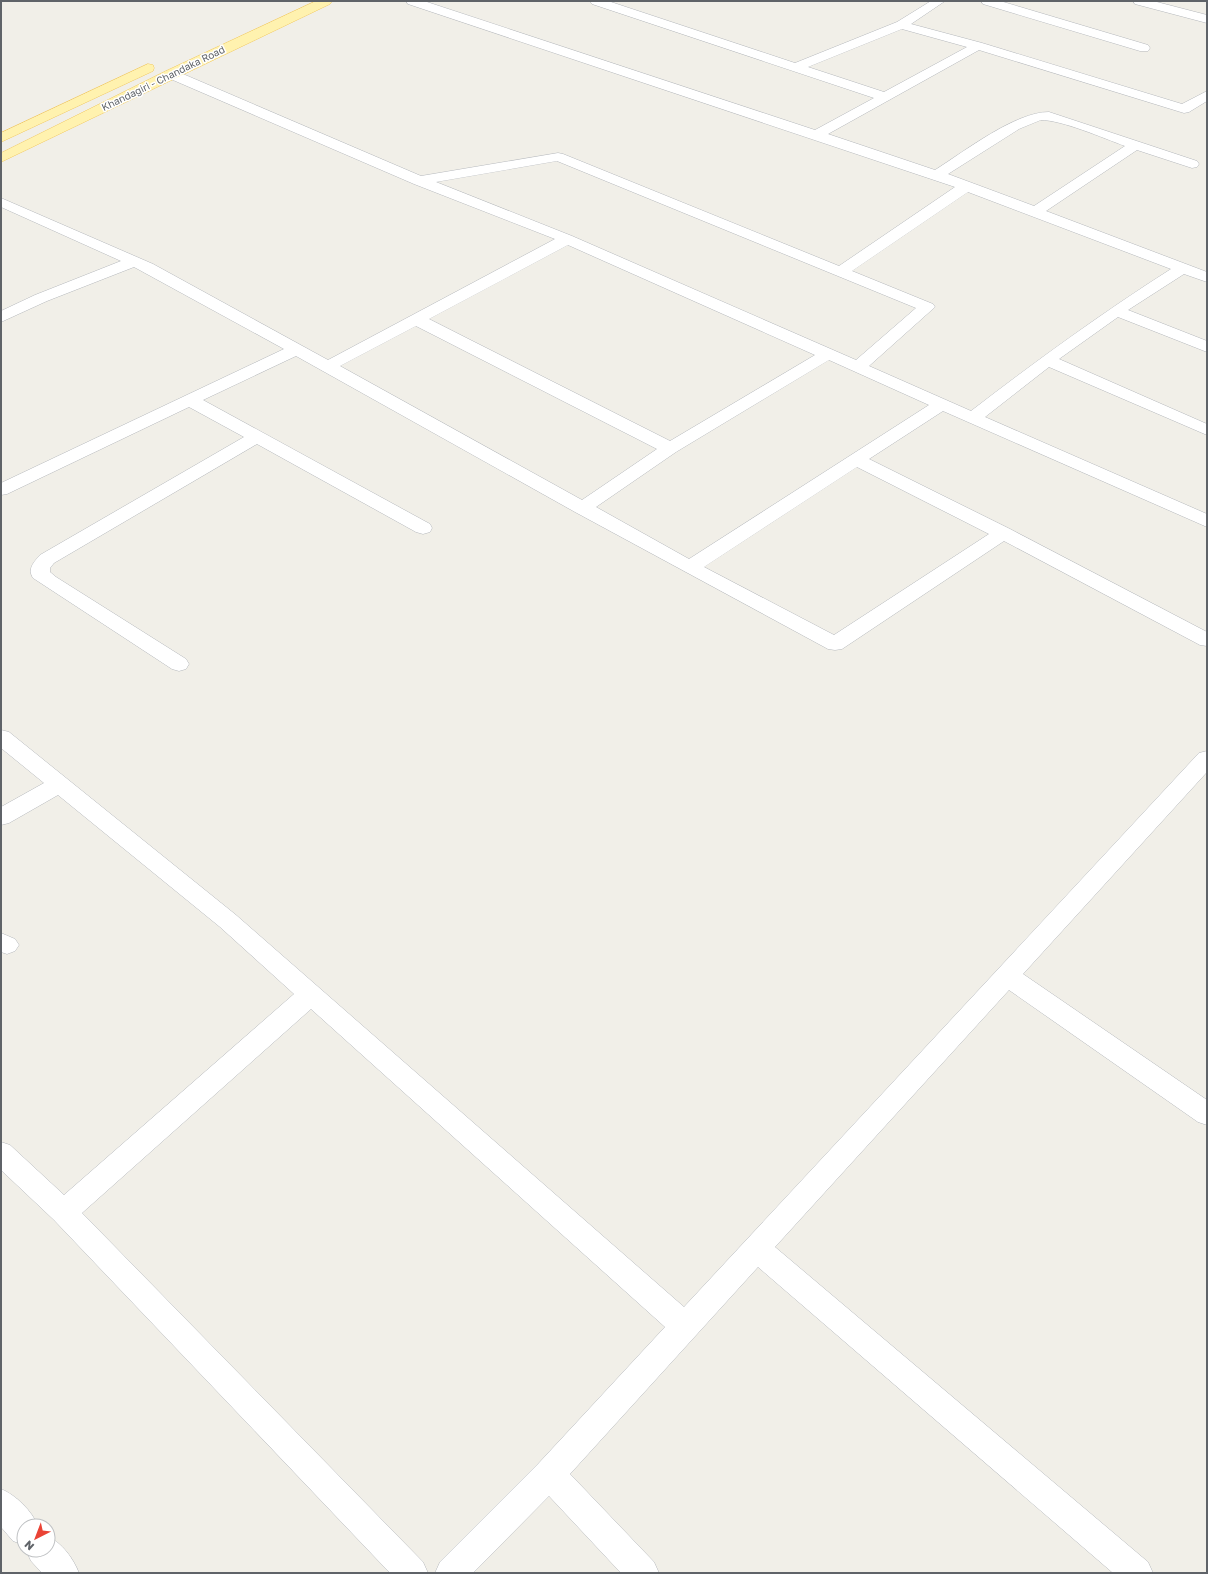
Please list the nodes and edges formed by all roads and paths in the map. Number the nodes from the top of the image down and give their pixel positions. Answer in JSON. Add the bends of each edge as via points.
{"nodes":[{"id":1,"x":326,"y":1,"type":"edge"},
{"id":2,"x":412,"y":1,"type":"edge"},
{"id":3,"x":448,"y":1,"type":"edge"},
{"id":4,"x":596,"y":1,"type":"edge"},
{"id":5,"x":939,"y":1,"type":"edge"},
{"id":6,"x":987,"y":1,"type":"edge"},
{"id":7,"x":1139,"y":1,"type":"edge"},
{"id":8,"x":433,"y":8,"type":"junction"},
{"id":9,"x":1207,"y":19,"type":"edge"},
{"id":10,"x":901,"y":25,"type":"junction"},
{"id":11,"x":249,"y":26,"type":"dead end"},
{"id":12,"x":264,"y":30,"type":"junction"},
{"id":13,"x":978,"y":46,"type":"junction"},
{"id":14,"x":1144,"y":48,"type":"dead end"},
{"id":15,"x":157,"y":64,"type":"dead end"},
{"id":16,"x":795,"y":68,"type":"junction"},
{"id":17,"x":171,"y":74,"type":"junction"},
{"id":18,"x":1207,"y":95,"type":"edge"},
{"id":19,"x":884,"y":97,"type":"junction"},
{"id":20,"x":816,"y":135,"type":"junction"},
{"id":21,"x":1,"y":138,"type":"edge"},
{"id":22,"x":1135,"y":145,"type":"junction"},
{"id":23,"x":1,"y":158,"type":"edge"},
{"id":24,"x":1192,"y":164,"type":"dead end"},
{"id":25,"x":937,"y":175,"type":"junction"},
{"id":26,"x":419,"y":181,"type":"junction"},
{"id":27,"x":966,"y":186,"type":"junction"},
{"id":28,"x":1,"y":202,"type":"edge"},
{"id":29,"x":1035,"y":212,"type":"junction"},
{"id":30,"x":567,"y":239,"type":"junction"},
{"id":31,"x":135,"y":262,"type":"junction"},
{"id":32,"x":1182,"y":268,"type":"junction"},
{"id":33,"x":841,"y":271,"type":"junction"},
{"id":34,"x":1207,"y":277,"type":"edge"},
{"id":35,"x":1116,"y":311,"type":"junction"},
{"id":36,"x":1,"y":317,"type":"edge"},
{"id":37,"x":416,"y":319,"type":"junction"},
{"id":38,"x":1207,"y":347,"type":"edge"},
{"id":39,"x":296,"y":350,"type":"junction"},
{"id":40,"x":828,"y":354,"type":"junction"},
{"id":41,"x":1047,"y":360,"type":"junction"},
{"id":42,"x":328,"y":366,"type":"junction"},
{"id":43,"x":858,"y":367,"type":"junction"},
{"id":44,"x":189,"y":400,"type":"junction"},
{"id":45,"x":942,"y":404,"type":"junction"},
{"id":46,"x":972,"y":418,"type":"junction"},
{"id":47,"x":1207,"y":430,"type":"edge"},
{"id":48,"x":257,"y":437,"type":"junction"},
{"id":49,"x":670,"y":448,"type":"junction"},
{"id":50,"x":856,"y":460,"type":"junction"},
{"id":51,"x":1,"y":490,"type":"edge"},
{"id":52,"x":582,"y":508,"type":"junction"},
{"id":53,"x":1207,"y":521,"type":"edge"},
{"id":54,"x":423,"y":528,"type":"dead end"},
{"id":55,"x":1003,"y":533,"type":"junction"},
{"id":56,"x":690,"y":567,"type":"junction"},
{"id":57,"x":1207,"y":640,"type":"edge"},
{"id":58,"x":179,"y":664,"type":"dead end"},
{"id":59,"x":1,"y":737,"type":"edge"},
{"id":60,"x":1207,"y":758,"type":"edge"},
{"id":61,"x":60,"y":784,"type":"junction"},
{"id":62,"x":1,"y":817,"type":"edge"},
{"id":63,"x":1007,"y":976,"type":"junction"},
{"id":64,"x":311,"y":994,"type":"junction"},
{"id":65,"x":1207,"y":1114,"type":"edge"},
{"id":66,"x":1,"y":1153,"type":"edge"},
{"id":67,"x":64,"y":1212,"type":"junction"},
{"id":68,"x":756,"y":1248,"type":"junction"},
{"id":69,"x":685,"y":1326,"type":"junction"},
{"id":70,"x":549,"y":1474,"type":"junction"},
{"id":71,"x":1,"y":1504,"type":"edge"},
{"id":72,"x":16,"y":1521,"type":"edge"},
{"id":73,"x":49,"y":1558,"type":"edge"},
{"id":74,"x":63,"y":1573,"type":"edge"},
{"id":75,"x":412,"y":1573,"type":"edge"},
{"id":76,"x":451,"y":1573,"type":"edge"},
{"id":77,"x":643,"y":1573,"type":"edge"},
{"id":78,"x":1137,"y":1573,"type":"edge"}],
"edges":[{"from":1,"to":12,"type":"main road","name":"Khandagiri - Chandaka Road"},
{"from":2,"to":8,"type":"street"},
{"from":3,"to":8,"type":"street"},
{"from":4,"to":16,"type":"street"},
{"from":5,"to":10,"type":"street"},
{"from":6,"to":14,"type":"street"},
{"from":7,"to":9,"type":"street"},
{"from":8,"to":20,"type":"street"},
{"from":10,"to":13,"type":"street"},
{"from":10,"to":16,"type":"street"},
{"from":11,"to":12,"type":"main road"},
{"from":12,"to":17,"type":"main road","name":"Khandagiri - Chandaka Road"},
{"from":13,"to":18,"type":"street","via":[[1184,109]]},
{"from":13,"to":19,"type":"street"},
{"from":15,"to":21,"type":"main road","name":"Khandagiri - Chandaka Road"},
{"from":16,"to":19,"type":"street"},
{"from":17,"to":23,"type":"main road","name":"Khandagiri - Chandaka Road"},
{"from":17,"to":26,"type":"street"},
{"from":19,"to":20,"type":"street"},
{"from":20,"to":25,"type":"street"},
{"from":22,"to":24,"type":"street"},
{"from":22,"to":25,"type":"street","via":[[1050,116],[1040,116],[1014,126]]},
{"from":22,"to":29,"type":"street"},
{"from":25,"to":27,"type":"street"},
{"from":26,"to":30,"type":"street"},
{"from":26,"to":33,"type":"street","via":[[558,157]]},
{"from":27,"to":29,"type":"street"},
{"from":27,"to":33,"type":"street"},
{"from":28,"to":31,"type":"street"},
{"from":29,"to":32,"type":"street"},
{"from":30,"to":37,"type":"street"},
{"from":30,"to":40,"type":"street"},
{"from":31,"to":36,"type":"street","via":[[41,298]]},
{"from":31,"to":39,"type":"street"},
{"from":32,"to":34,"type":"street"},
{"from":32,"to":35,"type":"street"},
{"from":33,"to":43,"type":"street","via":[[927,307]]},
{"from":35,"to":38,"type":"street"},
{"from":35,"to":41,"type":"street"},
{"from":37,"to":42,"type":"street"},
{"from":37,"to":49,"type":"street"},
{"from":39,"to":42,"type":"street"},
{"from":39,"to":44,"type":"street"},
{"from":40,"to":43,"type":"street"},
{"from":40,"to":49,"type":"street"},
{"from":41,"to":46,"type":"street"},
{"from":41,"to":47,"type":"street"},
{"from":42,"to":52,"type":"street"},
{"from":43,"to":45,"type":"street"},
{"from":44,"to":48,"type":"street"},
{"from":44,"to":51,"type":"street"},
{"from":45,"to":46,"type":"street"},
{"from":45,"to":50,"type":"street"},
{"from":46,"to":53,"type":"street"},
{"from":48,"to":54,"type":"street"},
{"from":48,"to":58,"type":"street","via":[[47,559],[40,567],[40,574],[49,581]]},
{"from":49,"to":52,"type":"street"},
{"from":50,"to":55,"type":"street"},
{"from":50,"to":56,"type":"street"},
{"from":52,"to":56,"type":"street"},
{"from":55,"to":56,"type":"street","via":[[835,644]]},
{"from":55,"to":57,"type":"street"},
{"from":59,"to":61,"type":"street"},
{"from":60,"to":63,"type":"street"},
{"from":61,"to":62,"type":"street"},
{"from":61,"to":64,"type":"street","via":[[228,921]]},
{"from":63,"to":65,"type":"street"},
{"from":63,"to":68,"type":"street"},
{"from":64,"to":67,"type":"street"},
{"from":64,"to":69,"type":"street"},
{"from":66,"to":67,"type":"street"},
{"from":67,"to":75,"type":"street"},
{"from":68,"to":69,"type":"street"},
{"from":68,"to":78,"type":"street"},
{"from":69,"to":70,"type":"street"},
{"from":70,"to":76,"type":"street"},
{"from":70,"to":77,"type":"street"},
{"from":71,"to":72,"type":"street"},
{"from":73,"to":74,"type":"street"}]}
